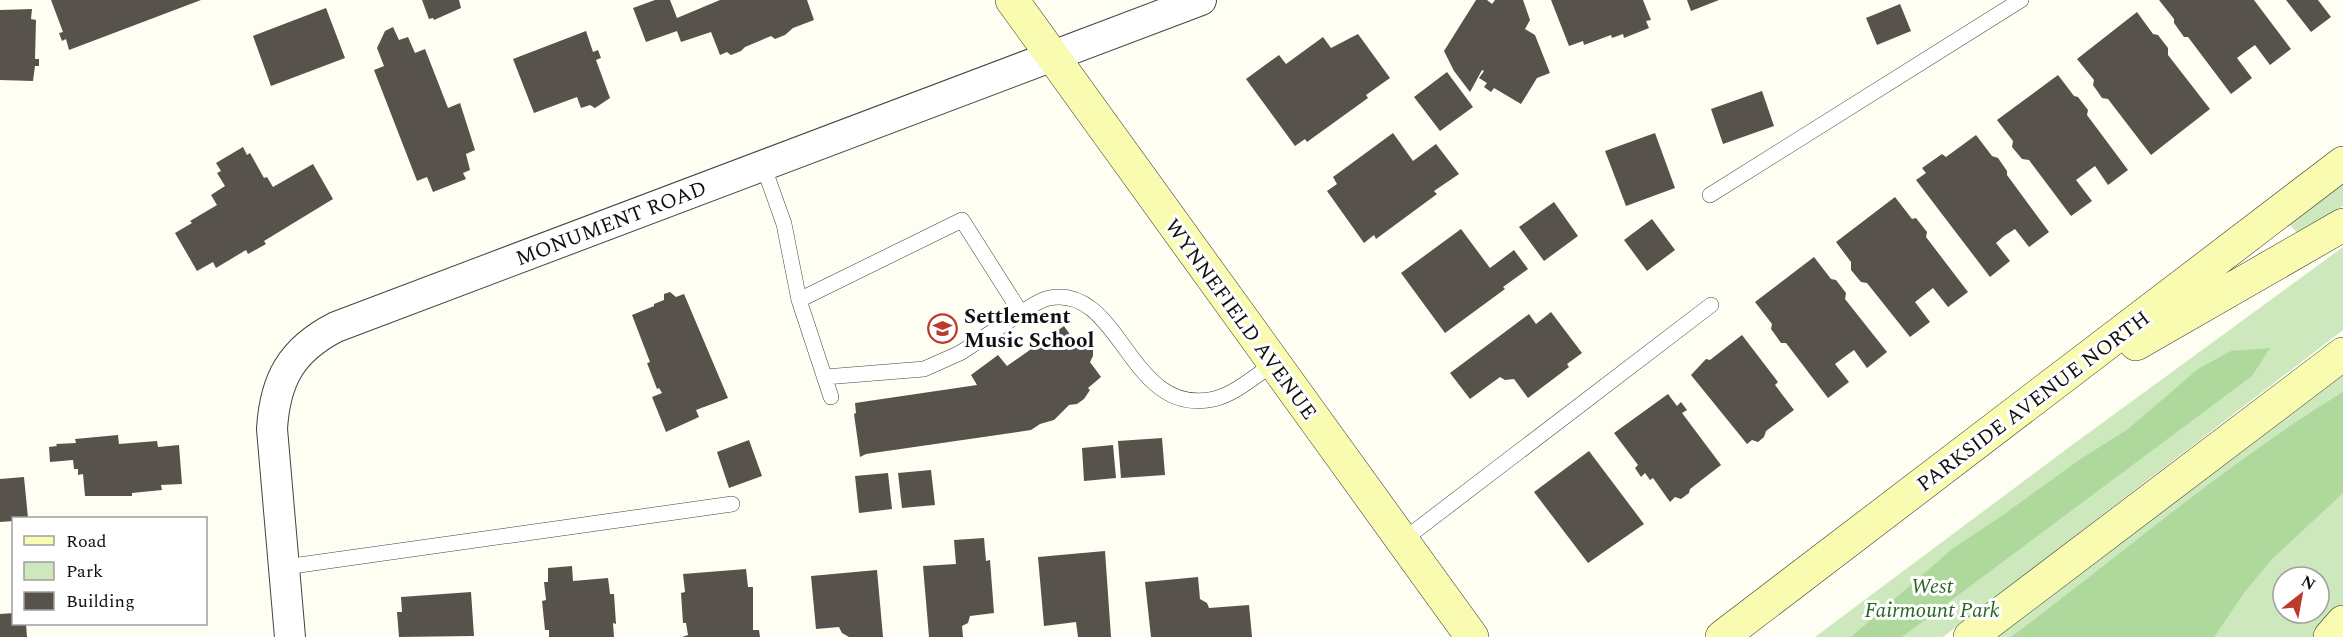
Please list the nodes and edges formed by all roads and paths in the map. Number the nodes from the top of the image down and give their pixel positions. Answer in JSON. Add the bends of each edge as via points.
{"nodes":[{"id":1,"x":1012,"y":0,"type":"edge"},
{"id":2,"x":1201,"y":0,"type":"edge"},
{"id":3,"x":2021,"y":0,"type":"edge"},
{"id":4,"x":1052,"y":57,"type":"junction"},
{"id":5,"x":2343,"y":163,"type":"edge"},
{"id":6,"x":763,"y":165,"type":"junction"},
{"id":7,"x":1710,"y":195,"type":"dead end"},
{"id":8,"x":2343,"y":225,"type":"edge"},
{"id":9,"x":800,"y":300,"type":"junction"},
{"id":10,"x":1711,"y":305,"type":"dead end"},
{"id":11,"x":1021,"y":313,"type":"junction"},
{"id":12,"x":2343,"y":354,"type":"edge"},
{"id":13,"x":1273,"y":364,"type":"junction"},
{"id":14,"x":825,"y":377,"type":"junction"},
{"id":15,"x":831,"y":397,"type":"dead end"},
{"id":16,"x":2027,"y":406,"type":"junction"},
{"id":17,"x":732,"y":504,"type":"dead end"},
{"id":18,"x":1402,"y":541,"type":"junction"},
{"id":19,"x":285,"y":567,"type":"junction"},
{"id":20,"x":2343,"y":622,"type":"edge"},
{"id":21,"x":290,"y":637,"type":"edge"},
{"id":22,"x":1472,"y":637,"type":"edge"},
{"id":23,"x":1722,"y":637,"type":"edge"},
{"id":24,"x":1970,"y":637,"type":"edge"},
{"id":25,"x":2330,"y":637,"type":"edge"}],
"edges":[{"from":1,"to":4,"type":"main road","name":"WYNNEFIELD AVENUE"},
{"from":2,"to":4,"type":"street","name":"MONUMENT ROAD"},
{"from":3,"to":7,"type":"lane"},
{"from":4,"to":6,"type":"street","name":"MONUMENT ROAD"},
{"from":4,"to":13,"type":"main road","name":"WYNNEFIELD AVENUE"},
{"from":5,"to":16,"type":"main road","name":"PARKSIDE AVENUE NORTH"},
{"from":6,"to":9,"type":"lane","via":[[784,224]]},
{"from":6,"to":19,"type":"street","name":"MONUMENT ROAD","via":[[336,327],[300,351],[279,385],[273,406]]},
{"from":8,"to":16,"type":"main road"},
{"from":9,"to":11,"type":"lane","via":[[962,220]]},
{"from":9,"to":14,"type":"lane"},
{"from":10,"to":18,"type":"lane"},
{"from":11,"to":13,"type":"lane","via":[[1049,298],[1080,302],[1104,321],[1160,389],[1178,399],[1226,395]]},
{"from":11,"to":14,"type":"lane","via":[[960,353],[924,369]]},
{"from":12,"to":24,"type":"main road"},
{"from":13,"to":18,"type":"main road","name":"WYNNEFIELD AVENUE"},
{"from":14,"to":15,"type":"lane"},
{"from":16,"to":23,"type":"main road","name":"PARKSIDE AVENUE NORTH"},
{"from":17,"to":19,"type":"lane"},
{"from":18,"to":22,"type":"main road","name":"WYNNEFIELD AVENUE"},
{"from":19,"to":21,"type":"street","name":"MONUMENT ROAD"},
{"from":20,"to":25,"type":"main road"}]}
